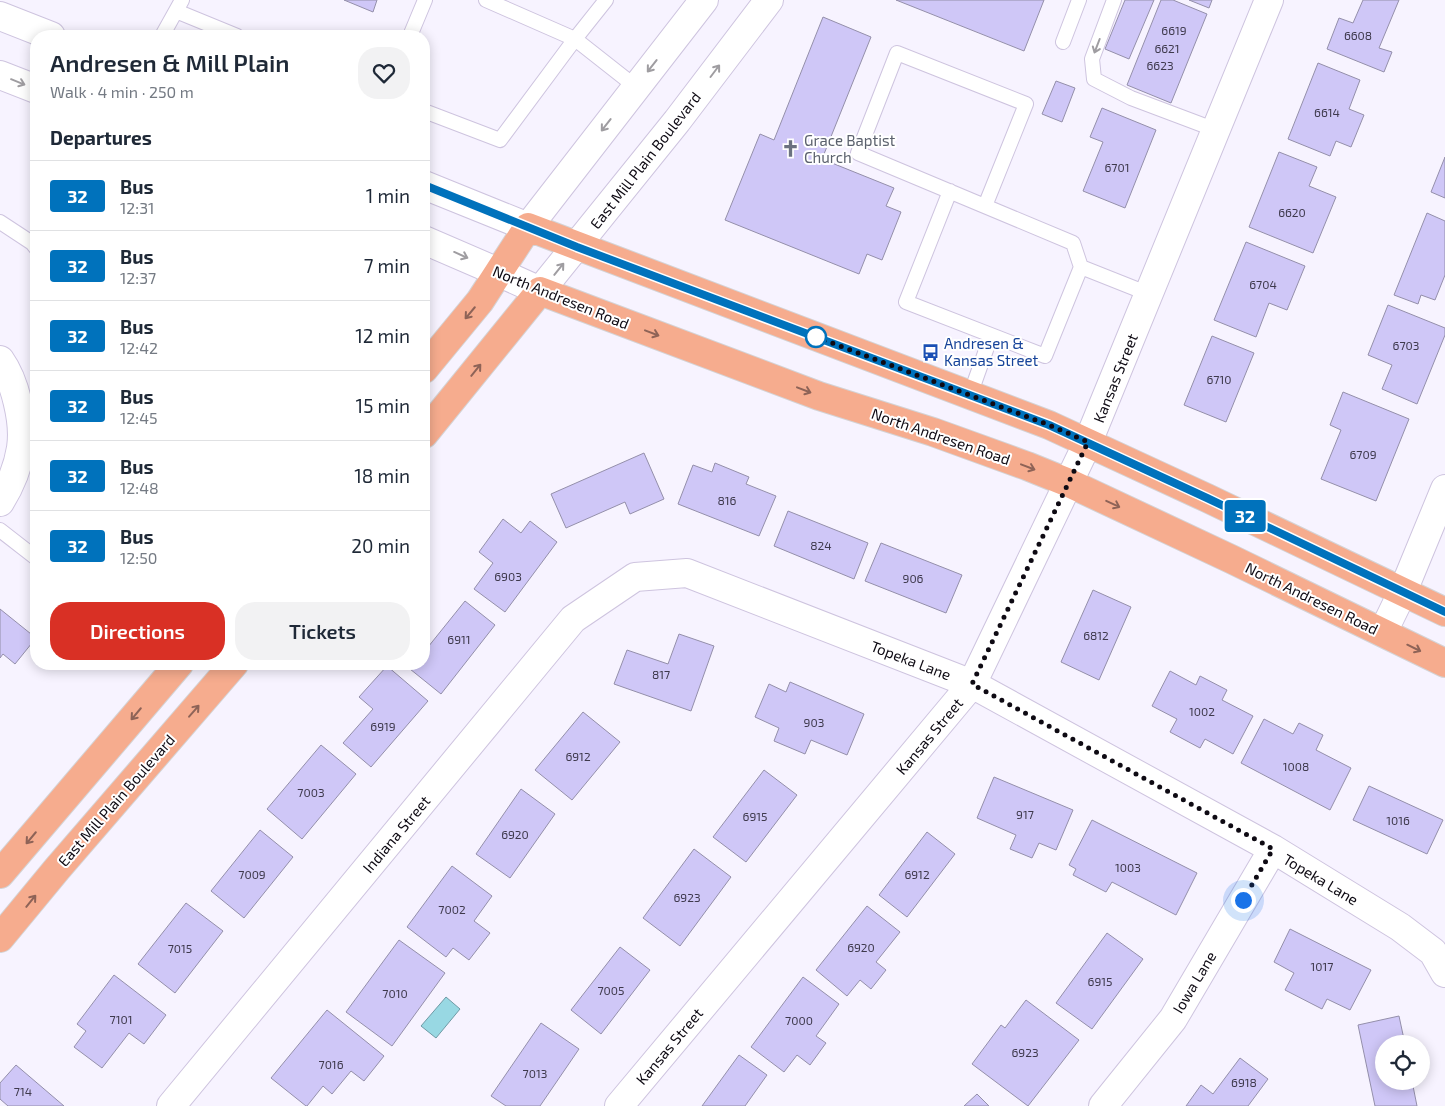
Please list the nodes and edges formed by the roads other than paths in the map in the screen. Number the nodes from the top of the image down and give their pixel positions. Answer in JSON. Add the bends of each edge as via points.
{"nodes":[{"id":1,"x":425,"y":0,"type":"edge"},
{"id":2,"x":486,"y":0,"type":"edge"},
{"id":3,"x":606,"y":0,"type":"edge"},
{"id":4,"x":704,"y":0,"type":"edge"},
{"id":5,"x":769,"y":0,"type":"edge"},
{"id":6,"x":1079,"y":0,"type":"edge"},
{"id":7,"x":1114,"y":0,"type":"edge"},
{"id":8,"x":1269,"y":0,"type":"edge"},
{"id":9,"x":179,"y":6,"type":"edge"},
{"id":10,"x":0,"y":16,"type":"edge"},
{"id":11,"x":36,"y":30,"type":"edge"},
{"id":12,"x":165,"y":30,"type":"edge"},
{"id":13,"x":225,"y":30,"type":"edge"},
{"id":14,"x":412,"y":30,"type":"edge"},
{"id":15,"x":575,"y":38,"type":"junction"},
{"id":16,"x":1063,"y":42,"type":"dead end"},
{"id":17,"x":0,"y":74,"type":"edge"},
{"id":18,"x":30,"y":86,"type":"edge"},
{"id":19,"x":636,"y":87,"type":"junction"},
{"id":20,"x":430,"y":113,"type":"edge"},
{"id":21,"x":1216,"y":130,"type":"junction"},
{"id":22,"x":430,"y":187,"type":"edge"},
{"id":23,"x":950,"y":191,"type":"junction"},
{"id":24,"x":985,"y":206,"type":"junction"},
{"id":25,"x":0,"y":222,"type":"edge"},
{"id":26,"x":528,"y":227,"type":"junction"},
{"id":27,"x":30,"y":239,"type":"edge"},
{"id":28,"x":430,"y":243,"type":"edge"},
{"id":29,"x":577,"y":247,"type":"junction"},
{"id":30,"x":1081,"y":267,"type":"junction"},
{"id":31,"x":498,"y":272,"type":"junction"},
{"id":32,"x":540,"y":292,"type":"junction"},
{"id":33,"x":1149,"y":294,"type":"junction"},
{"id":34,"x":991,"y":336,"type":"junction"},
{"id":35,"x":0,"y":360,"type":"edge"},
{"id":36,"x":430,"y":362,"type":"edge"},
{"id":37,"x":970,"y":395,"type":"junction"},
{"id":38,"x":430,"y":427,"type":"edge"},
{"id":39,"x":1088,"y":442,"type":"junction"},
{"id":40,"x":1069,"y":483,"type":"junction"},
{"id":41,"x":1445,"y":489,"type":"edge"},
{"id":42,"x":0,"y":502,"type":"edge"},
{"id":43,"x":0,"y":530,"type":"edge"},
{"id":44,"x":30,"y":553,"type":"edge"},
{"id":45,"x":635,"y":577,"type":"joint"},
{"id":46,"x":1403,"y":591,"type":"junction"},
{"id":47,"x":1445,"y":612,"type":"edge"},
{"id":48,"x":1383,"y":632,"type":"junction"},
{"id":49,"x":1445,"y":663,"type":"edge"},
{"id":50,"x":174,"y":670,"type":"edge"},
{"id":51,"x":229,"y":670,"type":"edge"},
{"id":52,"x":972,"y":684,"type":"junction"},
{"id":53,"x":1273,"y":849,"type":"junction"},
{"id":54,"x":0,"y":874,"type":"edge"},
{"id":55,"x":0,"y":938,"type":"edge"},
{"id":56,"x":1445,"y":973,"type":"edge"},
{"id":57,"x":170,"y":1106,"type":"edge"},
{"id":58,"x":619,"y":1106,"type":"edge"},
{"id":59,"x":1103,"y":1106,"type":"edge"}],
"edges":[{"from":1,"to":14,"type":"lane"},
{"from":2,"to":15,"type":"lane"},
{"from":3,"to":15,"type":"lane"},
{"from":4,"to":19,"type":"street","one_way":true},
{"from":29,"to":5,"type":"street","name":"East Mill Plain Boulevard","one_way":true},
{"from":6,"to":16,"type":"lane"},
{"from":7,"to":21,"type":"lane","one_way":true,"via":[[1092,60],[1094,79],[1131,98]]},
{"from":8,"to":21,"type":"street","name":"Kansas Street"},
{"from":9,"to":12,"type":"lane"},
{"from":9,"to":13,"type":"lane"},
{"from":10,"to":11,"type":"street"},
{"from":15,"to":19,"type":"lane"},
{"from":15,"to":20,"type":"lane","via":[[500,140]]},
{"from":17,"to":18,"type":"street","one_way":true},
{"from":19,"to":26,"type":"street","one_way":true},
{"from":21,"to":33,"type":"street","name":"Kansas Street"},
{"from":22,"to":26,"type":"street"},
{"from":23,"to":24,"type":"lane"},
{"from":23,"to":24,"type":"lane","via":[[858,153],[897,53],[1026,104]]},
{"from":23,"to":34,"type":"lane","via":[[906,302]]},
{"from":24,"to":30,"type":"lane","via":[[1073,243]]},
{"from":25,"to":27,"type":"lane"},
{"from":26,"to":29,"type":"main road"},
{"from":26,"to":31,"type":"main road"},
{"from":28,"to":31,"type":"street","name":"North Andresen Road","one_way":true},
{"from":32,"to":29,"type":"street","name":"East Mill Plain Boulevard","one_way":true},
{"from":29,"to":37,"type":"main road"},
{"from":30,"to":33,"type":"lane"},
{"from":30,"to":34,"type":"lane","via":[[1044,356]]},
{"from":31,"to":32,"type":"street","name":"North Andresen Road"},
{"from":31,"to":36,"type":"main road","one_way":true,"via":[[480,301]]},
{"from":38,"to":32,"type":"main road","name":"East Mill Plain Boulevard","one_way":true},
{"from":32,"to":40,"type":"main road","name":"North Andresen Road","one_way":true,"via":[[819,396],[933,432]]},
{"from":33,"to":39,"type":"street","name":"Kansas Street"},
{"from":34,"to":37,"type":"lane"},
{"from":35,"to":42,"type":"street","via":[[20,407],[21,447],[10,486]]},
{"from":37,"to":39,"type":"main road"},
{"from":39,"to":40,"type":"street","name":"Kansas Street"},
{"from":39,"to":46,"type":"main road"},
{"from":40,"to":48,"type":"main road","name":"North Andresen Road","one_way":true},
{"from":40,"to":52,"type":"street","name":"Kansas Street"},
{"from":41,"to":46,"type":"street"},
{"from":43,"to":44,"type":"lane"},
{"from":45,"to":52,"type":"street","name":"Topeka Lane","via":[[687,573]]},
{"from":45,"to":57,"type":"street","name":"Indiana Street","via":[[573,619]]},
{"from":46,"to":47,"type":"main road"},
{"from":46,"to":48,"type":"street"},
{"from":48,"to":49,"type":"main road","name":"North Andresen Road","one_way":true},
{"from":50,"to":54,"type":"main road","one_way":true},
{"from":55,"to":51,"type":"main road","name":"East Mill Plain Boulevard","one_way":true},
{"from":52,"to":53,"type":"street","name":"Topeka Lane"},
{"from":52,"to":58,"type":"street","name":"Kansas Street"},
{"from":53,"to":56,"type":"street","name":"Topeka Lane","via":[[1400,927],[1433,952]]},
{"from":53,"to":59,"type":"street","name":"Iowa Lane","via":[[1172,1019]]}]}
